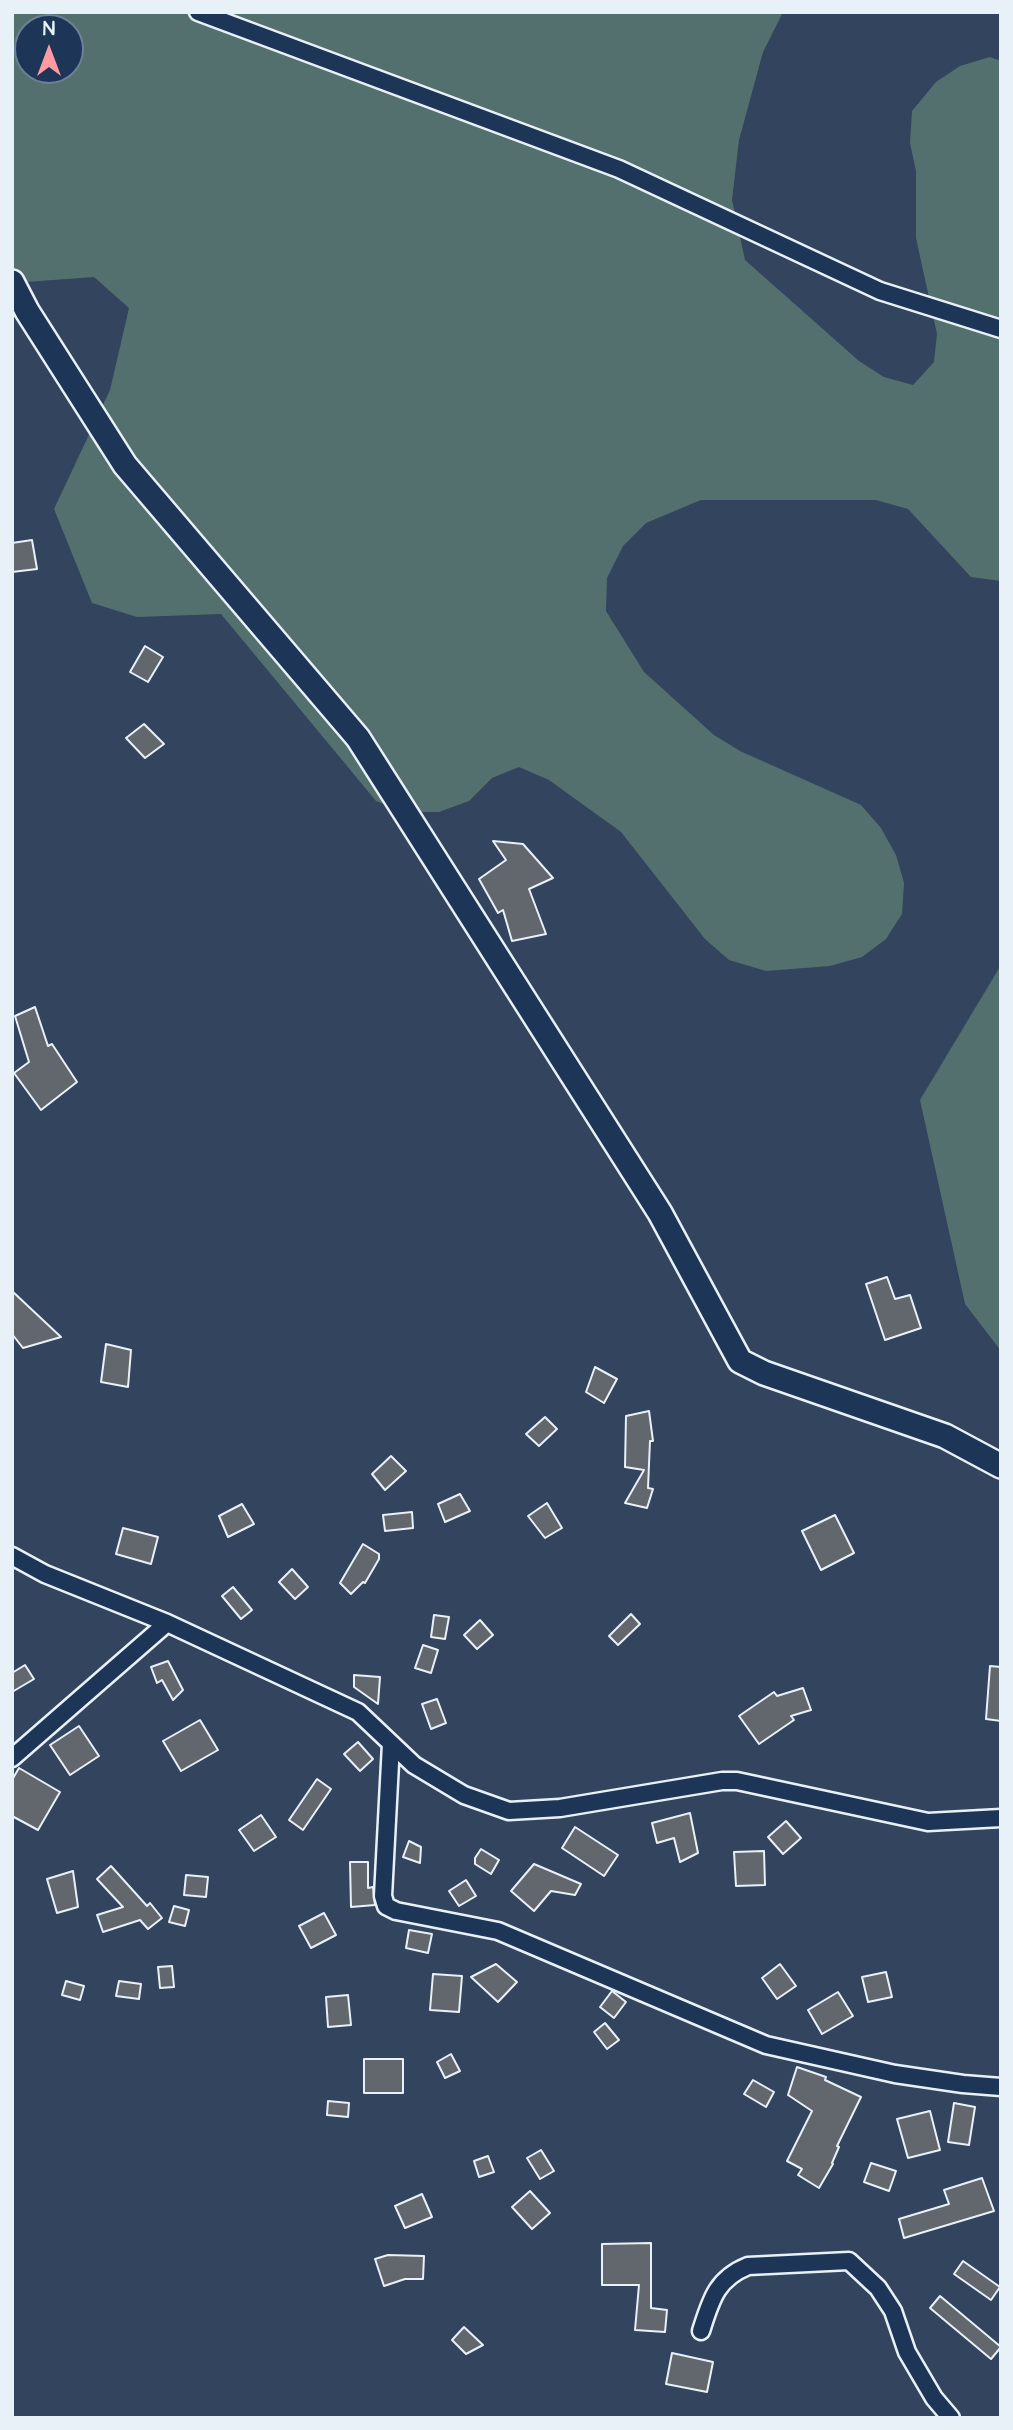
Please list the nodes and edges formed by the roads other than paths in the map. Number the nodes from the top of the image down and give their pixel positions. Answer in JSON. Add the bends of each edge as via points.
{"nodes":[{"id":1,"x":198,"y":12,"type":"edge"},
{"id":2,"x":12,"y":282,"type":"edge"},
{"id":3,"x":1001,"y":329,"type":"edge"},
{"id":4,"x":1001,"y":1466,"type":"edge"},
{"id":5,"x":12,"y":1556,"type":"edge"},
{"id":6,"x":167,"y":1623,"type":"junction"},
{"id":7,"x":391,"y":1744,"type":"junction"},
{"id":8,"x":12,"y":1758,"type":"edge"},
{"id":9,"x":1000,"y":1819,"type":"edge"},
{"id":10,"x":1001,"y":2087,"type":"edge"},
{"id":11,"x":701,"y":2331,"type":"dead end"},
{"id":12,"x":951,"y":2418,"type":"edge"}],
"edges":[{"from":1,"to":3,"type":"street","via":[[619,169],[880,291]]},
{"from":2,"to":4,"type":"main road","via":[[125,465],[358,738],[660,1213],[740,1360],[764,1373],[945,1436]]},
{"from":5,"to":6,"type":"street"},
{"from":6,"to":7,"type":"street","via":[[358,1712]]},
{"from":6,"to":8,"type":"street"},
{"from":7,"to":9,"type":"street","via":[[414,1765],[464,1794],[509,1811],[560,1808],[737,1781],[928,1822]]},
{"from":7,"to":10,"type":"street","via":[[386,1906],[498,1931],[766,2045],[895,2074]]},
{"from":11,"to":12,"type":"street","via":[[714,2292],[734,2272],[748,2266],[849,2262],[878,2288],[894,2311],[907,2352],[933,2398]]}]}
